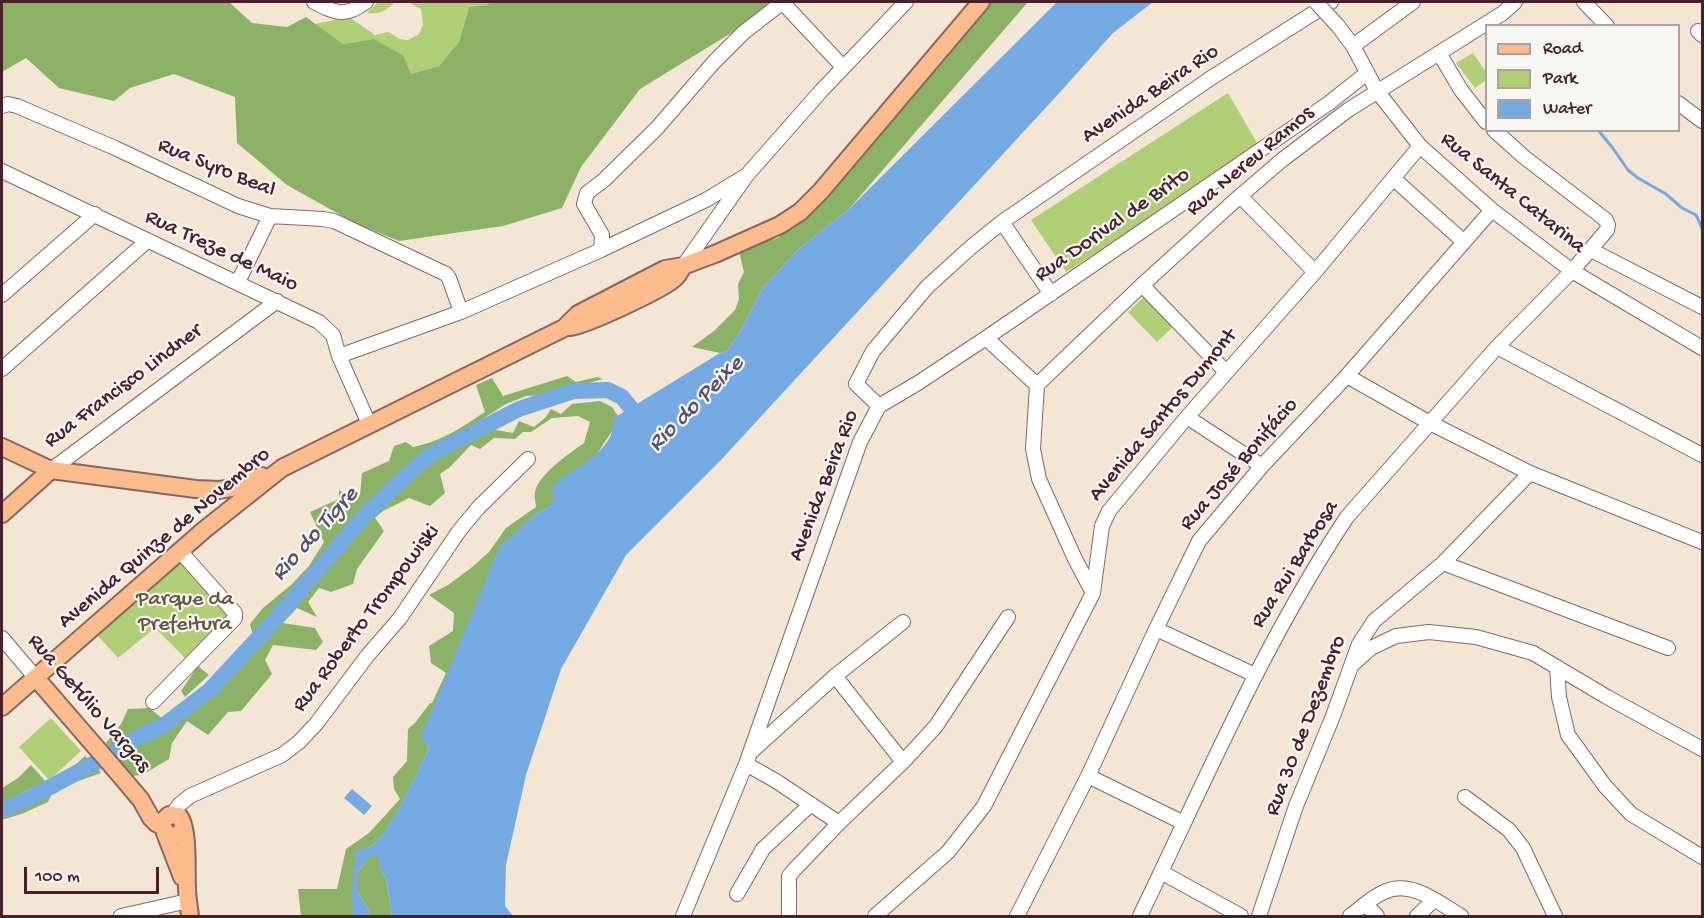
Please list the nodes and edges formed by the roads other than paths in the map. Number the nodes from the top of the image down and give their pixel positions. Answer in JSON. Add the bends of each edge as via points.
{"nodes":[{"id":1,"x":314,"y":2,"type":"edge"},
{"id":2,"x":366,"y":2,"type":"edge"},
{"id":3,"x":783,"y":2,"type":"edge"},
{"id":4,"x":906,"y":2,"type":"edge"},
{"id":5,"x":981,"y":2,"type":"edge"},
{"id":6,"x":1316,"y":2,"type":"edge"},
{"id":7,"x":1331,"y":2,"type":"edge"},
{"id":8,"x":1413,"y":2,"type":"edge"},
{"id":9,"x":1515,"y":2,"type":"edge"},
{"id":10,"x":1584,"y":2,"type":"edge"},
{"id":11,"x":1485,"y":24,"type":"edge"},
{"id":12,"x":1485,"y":24,"type":"edge"},
{"id":13,"x":1604,"y":24,"type":"edge"},
{"id":14,"x":1353,"y":46,"type":"junction"},
{"id":15,"x":1439,"y":53,"type":"junction"},
{"id":16,"x":843,"y":67,"type":"junction"},
{"id":17,"x":1367,"y":73,"type":"junction"},
{"id":18,"x":1377,"y":91,"type":"junction"},
{"id":19,"x":1680,"y":104,"type":"edge"},
{"id":20,"x":2,"y":106,"type":"edge"},
{"id":21,"x":1485,"y":121,"type":"edge"},
{"id":22,"x":1702,"y":121,"type":"edge"},
{"id":23,"x":1496,"y":132,"type":"edge"},
{"id":24,"x":1420,"y":146,"type":"junction"},
{"id":25,"x":2,"y":171,"type":"edge"},
{"id":26,"x":747,"y":175,"type":"junction"},
{"id":27,"x":1394,"y":179,"type":"junction"},
{"id":28,"x":1240,"y":196,"type":"junction"},
{"id":29,"x":1492,"y":210,"type":"junction"},
{"id":30,"x":95,"y":214,"type":"junction"},
{"id":31,"x":270,"y":216,"type":"junction"},
{"id":32,"x":1002,"y":222,"type":"junction"},
{"id":33,"x":147,"y":241,"type":"junction"},
{"id":34,"x":1464,"y":242,"type":"junction"},
{"id":35,"x":601,"y":250,"type":"junction"},
{"id":36,"x":1591,"y":250,"type":"junction"},
{"id":37,"x":683,"y":266,"type":"junction"},
{"id":38,"x":1572,"y":271,"type":"junction"},
{"id":39,"x":1315,"y":272,"type":"junction"},
{"id":40,"x":238,"y":282,"type":"junction"},
{"id":41,"x":1142,"y":285,"type":"junction"},
{"id":42,"x":1051,"y":294,"type":"junction"},
{"id":43,"x":2,"y":295,"type":"edge"},
{"id":44,"x":277,"y":302,"type":"junction"},
{"id":45,"x":1702,"y":307,"type":"edge"},
{"id":46,"x":461,"y":312,"type":"junction"},
{"id":47,"x":986,"y":338,"type":"junction"},
{"id":48,"x":1497,"y":346,"type":"junction"},
{"id":49,"x":1702,"y":348,"type":"edge"},
{"id":50,"x":339,"y":356,"type":"junction"},
{"id":51,"x":2,"y":369,"type":"edge"},
{"id":52,"x":1226,"y":372,"type":"junction"},
{"id":53,"x":1347,"y":376,"type":"junction"},
{"id":54,"x":1037,"y":385,"type":"junction"},
{"id":55,"x":879,"y":406,"type":"junction"},
{"id":56,"x":1187,"y":417,"type":"junction"},
{"id":57,"x":1430,"y":423,"type":"junction"},
{"id":58,"x":369,"y":424,"type":"junction"},
{"id":59,"x":2,"y":447,"type":"edge"},
{"id":60,"x":1702,"y":455,"type":"edge"},
{"id":61,"x":528,"y":459,"type":"dead end"},
{"id":62,"x":1262,"y":466,"type":"junction"},
{"id":63,"x":282,"y":468,"type":"junction"},
{"id":64,"x":51,"y":470,"type":"junction"},
{"id":65,"x":1530,"y":472,"type":"junction"},
{"id":66,"x":231,"y":488,"type":"junction"},
{"id":67,"x":196,"y":489,"type":"junction"},
{"id":68,"x":233,"y":506,"type":"junction"},
{"id":69,"x":2,"y":514,"type":"edge"},
{"id":70,"x":204,"y":530,"type":"junction"},
{"id":71,"x":1702,"y":542,"type":"edge"},
{"id":72,"x":1099,"y":549,"type":"junction"},
{"id":73,"x":180,"y":551,"type":"junction"},
{"id":74,"x":1075,"y":559,"type":"junction"},
{"id":75,"x":1443,"y":563,"type":"junction"},
{"id":76,"x":1094,"y":594,"type":"junction"},
{"id":77,"x":1008,"y":617,"type":"dead end"},
{"id":78,"x":903,"y":622,"type":"dead end"},
{"id":79,"x":1156,"y":629,"type":"junction"},
{"id":80,"x":2,"y":638,"type":"edge"},
{"id":81,"x":1668,"y":648,"type":"dead end"},
{"id":82,"x":1351,"y":665,"type":"junction"},
{"id":83,"x":1557,"y":667,"type":"junction"},
{"id":84,"x":1255,"y":675,"type":"junction"},
{"id":85,"x":835,"y":676,"type":"junction"},
{"id":86,"x":36,"y":678,"type":"junction"},
{"id":87,"x":153,"y":702,"type":"dead end"},
{"id":88,"x":2,"y":707,"type":"edge"},
{"id":89,"x":1702,"y":749,"type":"edge"},
{"id":90,"x":748,"y":758,"type":"junction"},
{"id":91,"x":903,"y":762,"type":"junction"},
{"id":92,"x":1088,"y":776,"type":"junction"},
{"id":93,"x":1465,"y":797,"type":"dead end"},
{"id":94,"x":811,"y":804,"type":"junction"},
{"id":95,"x":172,"y":823,"type":"junction"},
{"id":96,"x":839,"y":823,"type":"junction"},
{"id":97,"x":1184,"y":824,"type":"junction"},
{"id":98,"x":1702,"y":857,"type":"edge"},
{"id":99,"x":1161,"y":872,"type":"junction"},
{"id":100,"x":737,"y":894,"type":"dead end"},
{"id":101,"x":1434,"y":900,"type":"junction"},
{"id":102,"x":188,"y":901,"type":"edge"},
{"id":103,"x":1366,"y":905,"type":"junction"},
{"id":104,"x":121,"y":916,"type":"edge"},
{"id":105,"x":684,"y":916,"type":"edge"},
{"id":106,"x":789,"y":916,"type":"edge"},
{"id":107,"x":875,"y":916,"type":"edge"},
{"id":108,"x":1017,"y":916,"type":"edge"},
{"id":109,"x":1140,"y":916,"type":"edge"},
{"id":110,"x":1241,"y":916,"type":"edge"},
{"id":111,"x":1259,"y":916,"type":"edge"},
{"id":112,"x":1350,"y":916,"type":"edge"},
{"id":113,"x":1377,"y":916,"type":"edge"},
{"id":114,"x":1417,"y":916,"type":"edge"},
{"id":115,"x":1461,"y":916,"type":"edge"},
{"id":116,"x":1555,"y":916,"type":"edge"}],
"edges":[{"from":1,"to":2,"type":"street","via":[[334,13],[349,12]]},
{"from":3,"to":16,"type":"street"},
{"from":3,"to":35,"type":"street","via":[[743,33],[657,128],[587,193],[584,204],[602,235]]},
{"from":4,"to":16,"type":"street"},
{"from":5,"to":37,"type":"main road","name":"Avenida Quinze de Novembro","via":[[800,212],[752,238]]},
{"from":6,"to":14,"type":"street","name":"Rua Santa Catarina","bridge":true},
{"from":7,"to":32,"type":"street","name":"Avenida Beira Rio","via":[[1211,78]]},
{"from":8,"to":14,"type":"street"},
{"from":9,"to":12,"type":"street","name":"Rua Nereu Ramos"},
{"from":10,"to":13,"type":"street"},
{"from":11,"to":15,"type":"street","name":"Rua Nereu Ramos"},
{"from":14,"to":17,"type":"street","name":"Rua Santa Catarina"},
{"from":15,"to":18,"type":"street","name":"Rua Nereu Ramos"},
{"from":15,"to":21,"type":"street"},
{"from":16,"to":26,"type":"street"},
{"from":17,"to":18,"type":"street","name":"Rua Santa Catarina"},
{"from":17,"to":42,"type":"street","name":"Rua Dorival de Brito"},
{"from":18,"to":24,"type":"street","name":"Rua Santa Catarina"},
{"from":18,"to":28,"type":"street","name":"Rua Nereu Ramos","via":[[1329,124]]},
{"from":19,"to":22,"type":"street"},
{"from":20,"to":31,"type":"street","name":"Rua Syro Beal","via":[[17,106],[238,206]]},
{"from":23,"to":36,"type":"street","name":"Rua Rui Barbosa","via":[[1606,220],[1607,230]]},
{"from":24,"to":27,"type":"street","name":"Avenida Santos Dumont"},
{"from":24,"to":29,"type":"street","name":"Rua Santa Catarina"},
{"from":25,"to":30,"type":"street","name":"Rua Treze de Maio"},
{"from":26,"to":35,"type":"street","via":[[706,200]]},
{"from":26,"to":37,"type":"street"},
{"from":27,"to":34,"type":"street"},
{"from":27,"to":39,"type":"street","name":"Avenida Santos Dumont"},
{"from":28,"to":39,"type":"street"},
{"from":28,"to":41,"type":"street","name":"Rua Nereu Ramos"},
{"from":29,"to":34,"type":"street","name":"Rua José Bonifácio"},
{"from":29,"to":38,"type":"street","name":"Rua Santa Catarina"},
{"from":30,"to":33,"type":"street","name":"Rua Treze de Maio"},
{"from":30,"to":43,"type":"street"},
{"from":31,"to":40,"type":"street"},
{"from":31,"to":46,"type":"street","name":"Rua Syro Beal","via":[[334,221],[446,274]]},
{"from":32,"to":42,"type":"street"},
{"from":32,"to":55,"type":"street","name":"Avenida Beira Rio","via":[[927,287],[873,351],[856,384]]},
{"from":33,"to":40,"type":"street","name":"Rua Treze de Maio"},
{"from":33,"to":51,"type":"street"},
{"from":34,"to":53,"type":"street","name":"Rua José Bonifácio"},
{"from":35,"to":46,"type":"street"},
{"from":36,"to":38,"type":"street","name":"Rua Rui Barbosa"},
{"from":36,"to":45,"type":"street"},
{"from":37,"to":58,"type":"main road","name":"Avenida Quinze de Novembro","via":[[665,270],[646,288],[578,314],[564,328]]},
{"from":38,"to":48,"type":"street","name":"Rua Rui Barbosa"},
{"from":38,"to":49,"type":"street","name":"Rua Santa Catarina"},
{"from":39,"to":52,"type":"street","name":"Avenida Santos Dumont"},
{"from":40,"to":44,"type":"street","name":"Rua Treze de Maio"},
{"from":41,"to":52,"type":"street"},
{"from":41,"to":54,"type":"street","name":"Rua Nereu Ramos"},
{"from":42,"to":47,"type":"street","name":"Rua Dorival de Brito"},
{"from":44,"to":50,"type":"street","name":"Rua Treze de Maio","via":[[328,329]]},
{"from":44,"to":64,"type":"street","name":"Rua Francisco Lindner"},
{"from":46,"to":50,"type":"street"},
{"from":47,"to":54,"type":"street"},
{"from":47,"to":55,"type":"street","name":"Rua Dorival de Brito"},
{"from":48,"to":57,"type":"street","name":"Rua Rui Barbosa"},
{"from":48,"to":60,"type":"street"},
{"from":50,"to":58,"type":"street","name":"Rua Treze de Maio"},
{"from":52,"to":56,"type":"street","name":"Avenida Santos Dumont"},
{"from":53,"to":57,"type":"street"},
{"from":53,"to":62,"type":"street","name":"Rua José Bonifácio"},
{"from":54,"to":74,"type":"street","via":[[1033,449],[1039,479]]},
{"from":55,"to":90,"type":"street","name":"Avenida Beira Rio","via":[[860,442]]},
{"from":56,"to":62,"type":"street"},
{"from":56,"to":72,"type":"street","name":"Avenida Santos Dumont","via":[[1109,511]]},
{"from":57,"to":65,"type":"street"},
{"from":57,"to":84,"type":"street","name":"Rua Rui Barbosa","via":[[1347,517]]},
{"from":58,"to":63,"type":"main road","name":"Avenida Quinze de Novembro"},
{"from":59,"to":64,"type":"main road"},
{"from":61,"to":95,"type":"street","name":"Rua Roberto Trompowiski","via":[[459,531],[400,618],[299,742],[282,755],[190,796],[179,805]]},
{"from":62,"to":79,"type":"street","name":"Rua José Bonifácio","via":[[1200,541]]},
{"from":63,"to":66,"type":"main road"},
{"from":63,"to":68,"type":"main road","name":"Avenida Quinze de Novembro"},
{"from":64,"to":67,"type":"main road"},
{"from":64,"to":69,"type":"main road","name":"Rua Francisco Lindner"},
{"from":65,"to":71,"type":"street"},
{"from":65,"to":75,"type":"street","name":"Rua 30 de Dezembro"},
{"from":66,"to":67,"type":"main road"},
{"from":66,"to":68,"type":"main road","via":[[226,498]]},
{"from":67,"to":70,"type":"main road","via":[[212,494],[218,502]]},
{"from":68,"to":70,"type":"main road","name":"Avenida Quinze de Novembro"},
{"from":70,"to":73,"type":"main road","name":"Avenida Quinze de Novembro"},
{"from":72,"to":74,"type":"street"},
{"from":72,"to":76,"type":"street","name":"Avenida Santos Dumont"},
{"from":73,"to":86,"type":"main road","name":"Avenida Quinze de Novembro"},
{"from":73,"to":87,"type":"street","via":[[235,613],[235,618]]},
{"from":74,"to":76,"type":"street"},
{"from":75,"to":81,"type":"street"},
{"from":75,"to":82,"type":"street","name":"Rua 30 de Dezembro","via":[[1374,621]]},
{"from":76,"to":107,"type":"street","name":"Avenida Santos Dumont","via":[[984,806],[948,852]]},
{"from":77,"to":91,"type":"street","via":[[936,726]]},
{"from":78,"to":85,"type":"street"},
{"from":79,"to":84,"type":"street"},
{"from":79,"to":92,"type":"street","name":"Rua José Bonifácio"},
{"from":80,"to":86,"type":"street","name":"Rua Getúlio Vargas"},
{"from":82,"to":83,"type":"street","via":[[1371,648],[1396,636],[1429,632],[1476,636],[1533,653]]},
{"from":82,"to":111,"type":"street","name":"Rua 30 de Dezembro","via":[[1296,806]]},
{"from":83,"to":89,"type":"street"},
{"from":83,"to":98,"type":"street","via":[[1568,735],[1605,786],[1632,814]]},
{"from":84,"to":97,"type":"street","name":"Rua Rui Barbosa"},
{"from":85,"to":90,"type":"street"},
{"from":85,"to":91,"type":"street"},
{"from":86,"to":88,"type":"main road","name":"Avenida Quinze de Novembro"},
{"from":86,"to":95,"type":"main road","name":"Rua Getúlio Vargas","via":[[141,800],[151,818],[156,823]]},
{"from":90,"to":94,"type":"street"},
{"from":90,"to":105,"type":"street","name":"Avenida Beira Rio"},
{"from":91,"to":96,"type":"street"},
{"from":92,"to":97,"type":"street"},
{"from":92,"to":108,"type":"street","name":"Rua José Bonifácio"},
{"from":93,"to":116,"type":"street","via":[[1509,830],[1523,848]]},
{"from":94,"to":96,"type":"street"},
{"from":94,"to":100,"type":"street","via":[[764,849]]},
{"from":95,"to":102,"type":"main road"},
{"from":96,"to":106,"type":"street","via":[[789,876]]},
{"from":97,"to":99,"type":"street","name":"Rua Rui Barbosa"},
{"from":99,"to":109,"type":"street","name":"Rua Rui Barbosa"},
{"from":99,"to":110,"type":"street"},
{"from":101,"to":103,"type":"street","via":[[1412,889],[1394,888]]},
{"from":101,"to":114,"type":"street"},
{"from":101,"to":115,"type":"street"},
{"from":102,"to":104,"type":"street"},
{"from":103,"to":112,"type":"street"},
{"from":103,"to":113,"type":"street"}]}
